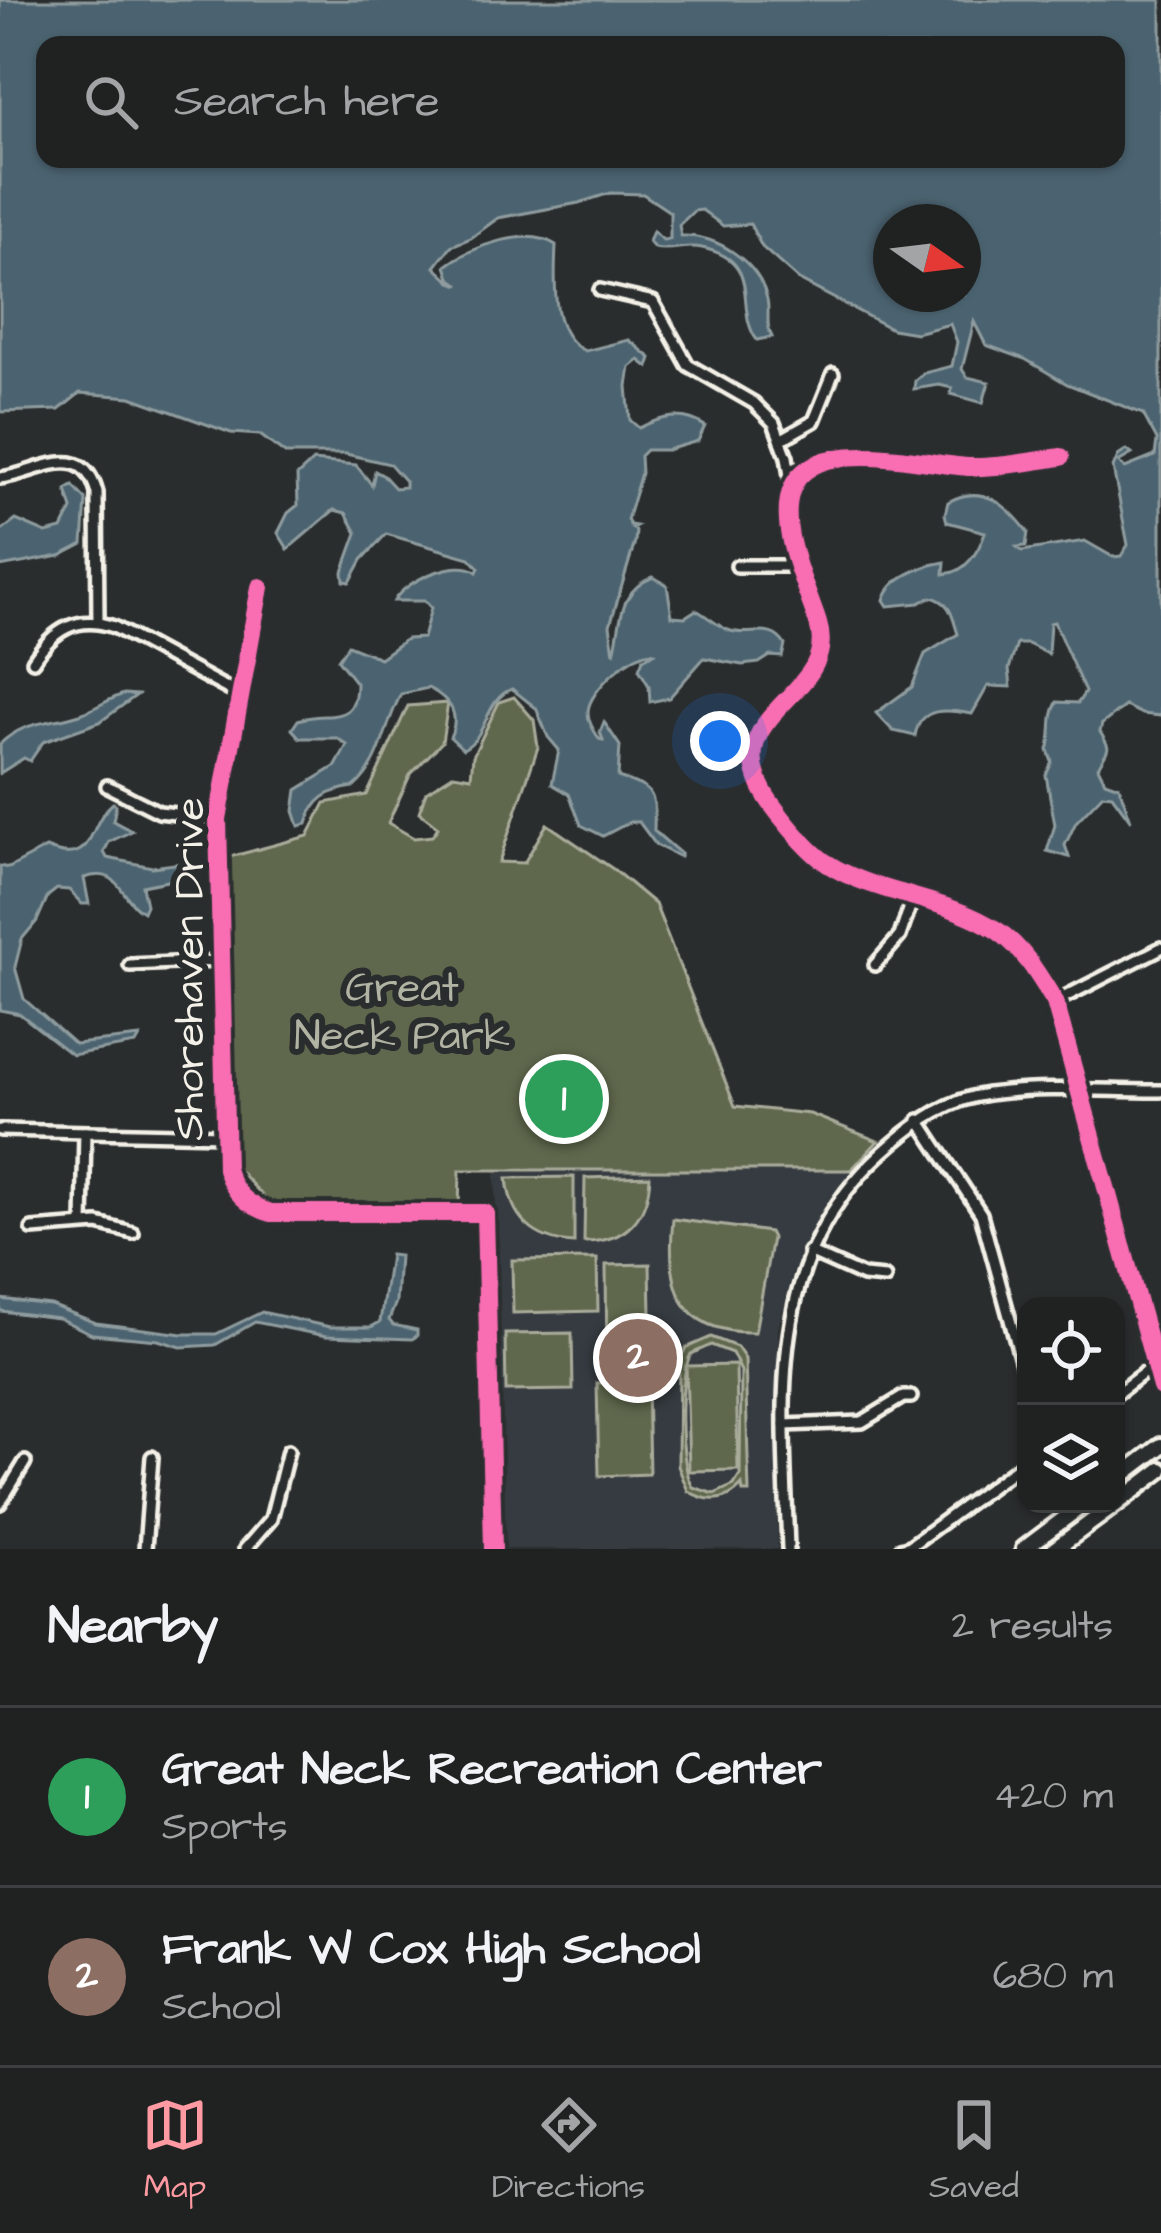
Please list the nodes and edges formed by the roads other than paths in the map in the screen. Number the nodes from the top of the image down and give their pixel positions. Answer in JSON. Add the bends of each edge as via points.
{"nodes":[{"id":1,"x":600,"y":290,"type":"dead end"},
{"id":2,"x":833,"y":374,"type":"dead end"},
{"id":3,"x":782,"y":439,"type":"junction"},
{"id":4,"x":1060,"y":458,"type":"dead end"},
{"id":5,"x":0,"y":478,"type":"edge"},
{"id":6,"x":792,"y":488,"type":"junction"},
{"id":7,"x":737,"y":566,"type":"dead end"},
{"id":8,"x":800,"y":566,"type":"junction"},
{"id":9,"x":260,"y":587,"type":"dead end"},
{"id":10,"x":98,"y":622,"type":"junction"},
{"id":11,"x":33,"y":661,"type":"dead end"},
{"id":12,"x":239,"y":694,"type":"junction"},
{"id":13,"x":107,"y":786,"type":"dead end"},
{"id":14,"x":218,"y":819,"type":"junction"},
{"id":15,"x":914,"y":896,"type":"junction"},
{"id":16,"x":1161,"y":948,"type":"edge"},
{"id":17,"x":219,"y":961,"type":"junction"},
{"id":18,"x":130,"y":965,"type":"dead end"},
{"id":19,"x":874,"y":965,"type":"dead end"},
{"id":20,"x":1055,"y":1002,"type":"junction"},
{"id":21,"x":1082,"y":1091,"type":"junction"},
{"id":22,"x":1161,"y":1091,"type":"edge"},
{"id":23,"x":919,"y":1120,"type":"junction"},
{"id":24,"x":0,"y":1130,"type":"edge"},
{"id":25,"x":85,"y":1132,"type":"junction"},
{"id":26,"x":224,"y":1135,"type":"junction"},
{"id":27,"x":82,"y":1224,"type":"junction"},
{"id":28,"x":32,"y":1229,"type":"dead end"},
{"id":29,"x":134,"y":1233,"type":"dead end"},
{"id":30,"x":809,"y":1252,"type":"junction"},
{"id":31,"x":885,"y":1278,"type":"dead end"},
{"id":32,"x":1017,"y":1345,"type":"edge"},
{"id":33,"x":1158,"y":1363,"type":"edge"},
{"id":34,"x":1125,"y":1387,"type":"edge"},
{"id":35,"x":1161,"y":1387,"type":"edge"},
{"id":36,"x":911,"y":1397,"type":"dead end"},
{"id":37,"x":784,"y":1425,"type":"junction"},
{"id":38,"x":1161,"y":1446,"type":"edge"},
{"id":39,"x":288,"y":1451,"type":"dead end"},
{"id":40,"x":152,"y":1457,"type":"dead end"},
{"id":41,"x":25,"y":1462,"type":"dead end"},
{"id":42,"x":1017,"y":1468,"type":"edge"},
{"id":43,"x":1161,"y":1470,"type":"edge"},
{"id":44,"x":1125,"y":1473,"type":"edge"},
{"id":45,"x":1125,"y":1497,"type":"edge"},
{"id":46,"x":0,"y":1503,"type":"edge"},
{"id":47,"x":1072,"y":1513,"type":"edge"},
{"id":48,"x":1104,"y":1513,"type":"edge"},
{"id":49,"x":145,"y":1549,"type":"edge"},
{"id":50,"x":245,"y":1549,"type":"edge"},
{"id":51,"x":493,"y":1549,"type":"edge"},
{"id":52,"x":788,"y":1549,"type":"edge"},
{"id":53,"x":900,"y":1549,"type":"edge"},
{"id":54,"x":1024,"y":1549,"type":"edge"},
{"id":55,"x":1055,"y":1549,"type":"edge"}],
"edges":[{"from":1,"to":3,"type":"street","via":[[653,302],[688,365],[760,407]]},
{"from":2,"to":3,"type":"street","via":[[814,422]]},
{"from":3,"to":6,"type":"street"},
{"from":4,"to":6,"type":"street","via":[[973,467],[855,455],[825,460]]},
{"from":5,"to":10,"type":"street","via":[[59,462],[93,479]]},
{"from":6,"to":8,"type":"street","via":[[789,523]]},
{"from":7,"to":8,"type":"street"},
{"from":8,"to":15,"type":"street","via":[[822,647],[814,673],[759,733],[754,768],[764,796],[829,865]]},
{"from":9,"to":12,"type":"street","name":"Shorehaven Drive"},
{"from":10,"to":11,"type":"street","via":[[58,631]]},
{"from":10,"to":12,"type":"street"},
{"from":12,"to":14,"type":"street","name":"Shorehaven Drive"},
{"from":13,"to":14,"type":"street","via":[[160,812]]},
{"from":14,"to":17,"type":"street","name":"Shorehaven Drive"},
{"from":15,"to":19,"type":"street","via":[[900,936]]},
{"from":15,"to":20,"type":"street","via":[[1001,933]]},
{"from":16,"to":20,"type":"street"},
{"from":17,"to":18,"type":"street"},
{"from":17,"to":26,"type":"street","name":"Shorehaven Drive"},
{"from":20,"to":21,"type":"street"},
{"from":21,"to":22,"type":"street"},
{"from":21,"to":23,"type":"street","via":[[988,1094]]},
{"from":21,"to":33,"type":"street"},
{"from":23,"to":30,"type":"street","via":[[869,1162]]},
{"from":23,"to":32,"type":"street","via":[[981,1214]]},
{"from":24,"to":25,"type":"street"},
{"from":25,"to":26,"type":"street"},
{"from":25,"to":27,"type":"street"},
{"from":26,"to":51,"type":"street","name":"Shorehaven Drive","via":[[229,1179],[261,1210],[485,1213]]},
{"from":27,"to":28,"type":"street"},
{"from":27,"to":29,"type":"street"},
{"from":30,"to":31,"type":"street"},
{"from":30,"to":37,"type":"street","via":[[786,1336]]},
{"from":33,"to":34,"type":"street"},
{"from":33,"to":35,"type":"street"},
{"from":36,"to":37,"type":"street","via":[[862,1422]]},
{"from":37,"to":52,"type":"street"},
{"from":38,"to":44,"type":"main road"},
{"from":39,"to":50,"type":"street","via":[[272,1520]]},
{"from":40,"to":49,"type":"street"},
{"from":41,"to":46,"type":"street"},
{"from":42,"to":53,"type":"street"},
{"from":43,"to":45,"type":"main road"},
{"from":47,"to":54,"type":"main road"},
{"from":48,"to":55,"type":"main road"}]}
